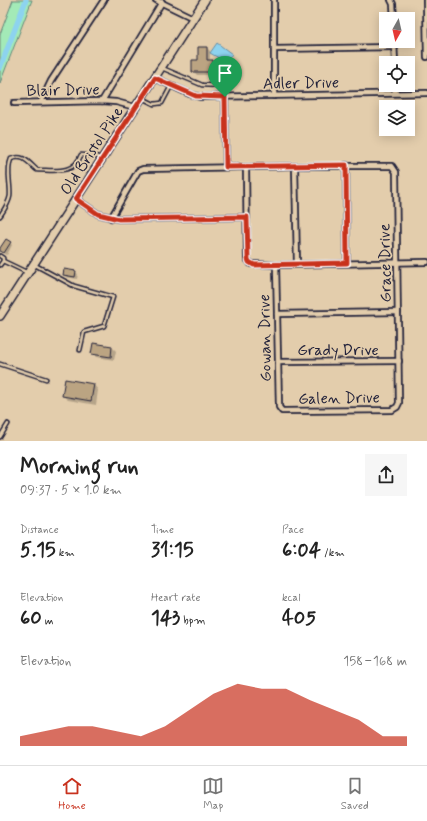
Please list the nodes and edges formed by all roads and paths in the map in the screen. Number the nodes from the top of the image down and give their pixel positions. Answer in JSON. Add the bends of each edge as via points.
{"nodes":[{"id":1,"x":104,"y":0,"type":"edge"},
{"id":2,"x":156,"y":0,"type":"edge"},
{"id":3,"x":205,"y":0,"type":"edge"},
{"id":4,"x":274,"y":0,"type":"edge"},
{"id":5,"x":391,"y":0,"type":"edge"},
{"id":6,"x":426,"y":0,"type":"edge"},
{"id":7,"x":162,"y":2,"type":"junction"},
{"id":8,"x":394,"y":12,"type":"edge"},
{"id":9,"x":193,"y":18,"type":"junction"},
{"id":10,"x":379,"y":47,"type":"edge"},
{"id":11,"x":274,"y":49,"type":"junction"},
{"id":12,"x":427,"y":57,"type":"edge"},
{"id":13,"x":162,"y":67,"type":"junction"},
{"id":14,"x":155,"y":78,"type":"junction"},
{"id":15,"x":171,"y":86,"type":"junction"},
{"id":16,"x":396,"y":93,"type":"joint"},
{"id":17,"x":427,"y":93,"type":"edge"},
{"id":18,"x":274,"y":96,"type":"junction"},
{"id":19,"x":225,"y":97,"type":"junction"},
{"id":20,"x":142,"y":98,"type":"junction"},
{"id":21,"x":102,"y":101,"type":"junction"},
{"id":22,"x":41,"y":102,"type":"junction"},
{"id":23,"x":14,"y":103,"type":"dead end"},
{"id":24,"x":135,"y":107,"type":"junction"},
{"id":25,"x":102,"y":159,"type":"junction"},
{"id":26,"x":346,"y":165,"type":"junction"},
{"id":27,"x":295,"y":166,"type":"junction"},
{"id":28,"x":226,"y":167,"type":"junction"},
{"id":29,"x":246,"y":167,"type":"junction"},
{"id":30,"x":76,"y":199,"type":"junction"},
{"id":31,"x":0,"y":216,"type":"edge"},
{"id":32,"x":247,"y":217,"type":"junction"},
{"id":33,"x":111,"y":218,"type":"junction"},
{"id":34,"x":0,"y":256,"type":"edge"},
{"id":35,"x":3,"y":261,"type":"junction"},
{"id":36,"x":397,"y":262,"type":"junction"},
{"id":37,"x":427,"y":262,"type":"edge"},
{"id":38,"x":347,"y":263,"type":"junction"},
{"id":39,"x":33,"y":264,"type":"junction"},
{"id":40,"x":297,"y":264,"type":"junction"},
{"id":41,"x":0,"y":265,"type":"edge"},
{"id":42,"x":276,"y":265,"type":"junction"},
{"id":43,"x":28,"y":273,"type":"junction"},
{"id":44,"x":398,"y":312,"type":"junction"},
{"id":45,"x":277,"y":314,"type":"junction"},
{"id":46,"x":0,"y":316,"type":"edge"},
{"id":47,"x":80,"y":350,"type":"dead end"},
{"id":48,"x":399,"y":361,"type":"junction"},
{"id":49,"x":278,"y":362,"type":"junction"},
{"id":50,"x":0,"y":364,"type":"edge"},
{"id":51,"x":46,"y":379,"type":"dead end"},
{"id":52,"x":397,"y":407,"type":"joint"},
{"id":53,"x":282,"y":410,"type":"joint"},
{"id":54,"x":8,"y":424,"type":"dead end"},
{"id":55,"x":0,"y":437,"type":"edge"}],
"edges":[{"from":1,"to":22,"type":"street","via":[[51,81]]},
{"from":2,"to":7,"type":"street"},
{"from":3,"to":9,"type":"main road","name":"Old Bristol Pike"},
{"from":4,"to":11,"type":"street"},
{"from":5,"to":8,"type":"street"},
{"from":6,"to":12,"type":"street"},
{"from":7,"to":9,"type":"street"},
{"from":7,"to":21,"type":"street"},
{"from":9,"to":13,"type":"main road","name":"Old Bristol Pike"},
{"from":10,"to":11,"type":"street"},
{"from":11,"to":18,"type":"street"},
{"from":13,"to":14,"type":"main road","name":"Old Bristol Pike"},
{"from":13,"to":19,"type":"lane","via":[[202,86],[225,86]]},
{"from":14,"to":15,"type":"street","name":"Adler Drive"},
{"from":14,"to":20,"type":"main road","name":"Old Bristol Pike"},
{"from":15,"to":19,"type":"street","name":"Adler Drive","via":[[196,96]]},
{"from":15,"to":20,"type":"lane","via":[[162,103],[154,104]]},
{"from":16,"to":17,"type":"street","name":"Adler Drive"},
{"from":16,"to":18,"type":"street","name":"Adler Drive"},
{"from":18,"to":19,"type":"street","name":"Adler Drive"},
{"from":19,"to":28,"type":"street"},
{"from":20,"to":24,"type":"main road","name":"Old Bristol Pike"},
{"from":21,"to":22,"type":"street","name":"Blair Drive"},
{"from":21,"to":24,"type":"street","name":"Blair Drive"},
{"from":22,"to":23,"type":"street","name":"Blair Drive"},
{"from":24,"to":25,"type":"main road","name":"Old Bristol Pike"},
{"from":25,"to":30,"type":"main road","name":"Old Bristol Pike"},
{"from":25,"to":31,"type":"lane","via":[[81,155],[74,167],[62,170],[37,170],[25,159],[17,156],[11,158],[10,196]]},
{"from":26,"to":27,"type":"street"},
{"from":26,"to":36,"type":"street","name":"Grace Drive","via":[[389,165],[395,169]]},
{"from":26,"to":38,"type":"street"},
{"from":27,"to":29,"type":"street"},
{"from":27,"to":40,"type":"street"},
{"from":28,"to":29,"type":"street"},
{"from":28,"to":33,"type":"street","via":[[139,170]]},
{"from":29,"to":32,"type":"street"},
{"from":30,"to":33,"type":"street","via":[[98,214]]},
{"from":30,"to":39,"type":"main road","name":"Old Bristol Pike"},
{"from":32,"to":33,"type":"street"},
{"from":32,"to":42,"type":"street","via":[[249,262],[254,265]]},
{"from":34,"to":35,"type":"lane"},
{"from":35,"to":41,"type":"lane"},
{"from":35,"to":43,"type":"lane"},
{"from":36,"to":37,"type":"street"},
{"from":36,"to":38,"type":"street"},
{"from":36,"to":44,"type":"street","name":"Grace Drive"},
{"from":38,"to":40,"type":"street"},
{"from":39,"to":43,"type":"main road","name":"Old Bristol Pike"},
{"from":39,"to":47,"type":"lane","via":[[74,286],[114,297],[104,326],[84,332]]},
{"from":40,"to":42,"type":"street"},
{"from":42,"to":45,"type":"street","name":"Gowan Drive"},
{"from":43,"to":46,"type":"main road","name":"Old Bristol Pike"},
{"from":44,"to":45,"type":"street"},
{"from":44,"to":48,"type":"street","name":"Grace Drive"},
{"from":45,"to":49,"type":"street","name":"Gowan Drive"},
{"from":48,"to":49,"type":"street","name":"Grady Drive"},
{"from":48,"to":52,"type":"street","name":"Grace Drive"},
{"from":49,"to":53,"type":"street","name":"Gowan Drive","via":[[279,407]]},
{"from":50,"to":51,"type":"lane"},
{"from":52,"to":53,"type":"street","name":"Galen Drive","via":[[392,410]]},
{"from":54,"to":55,"type":"lane"}]}
